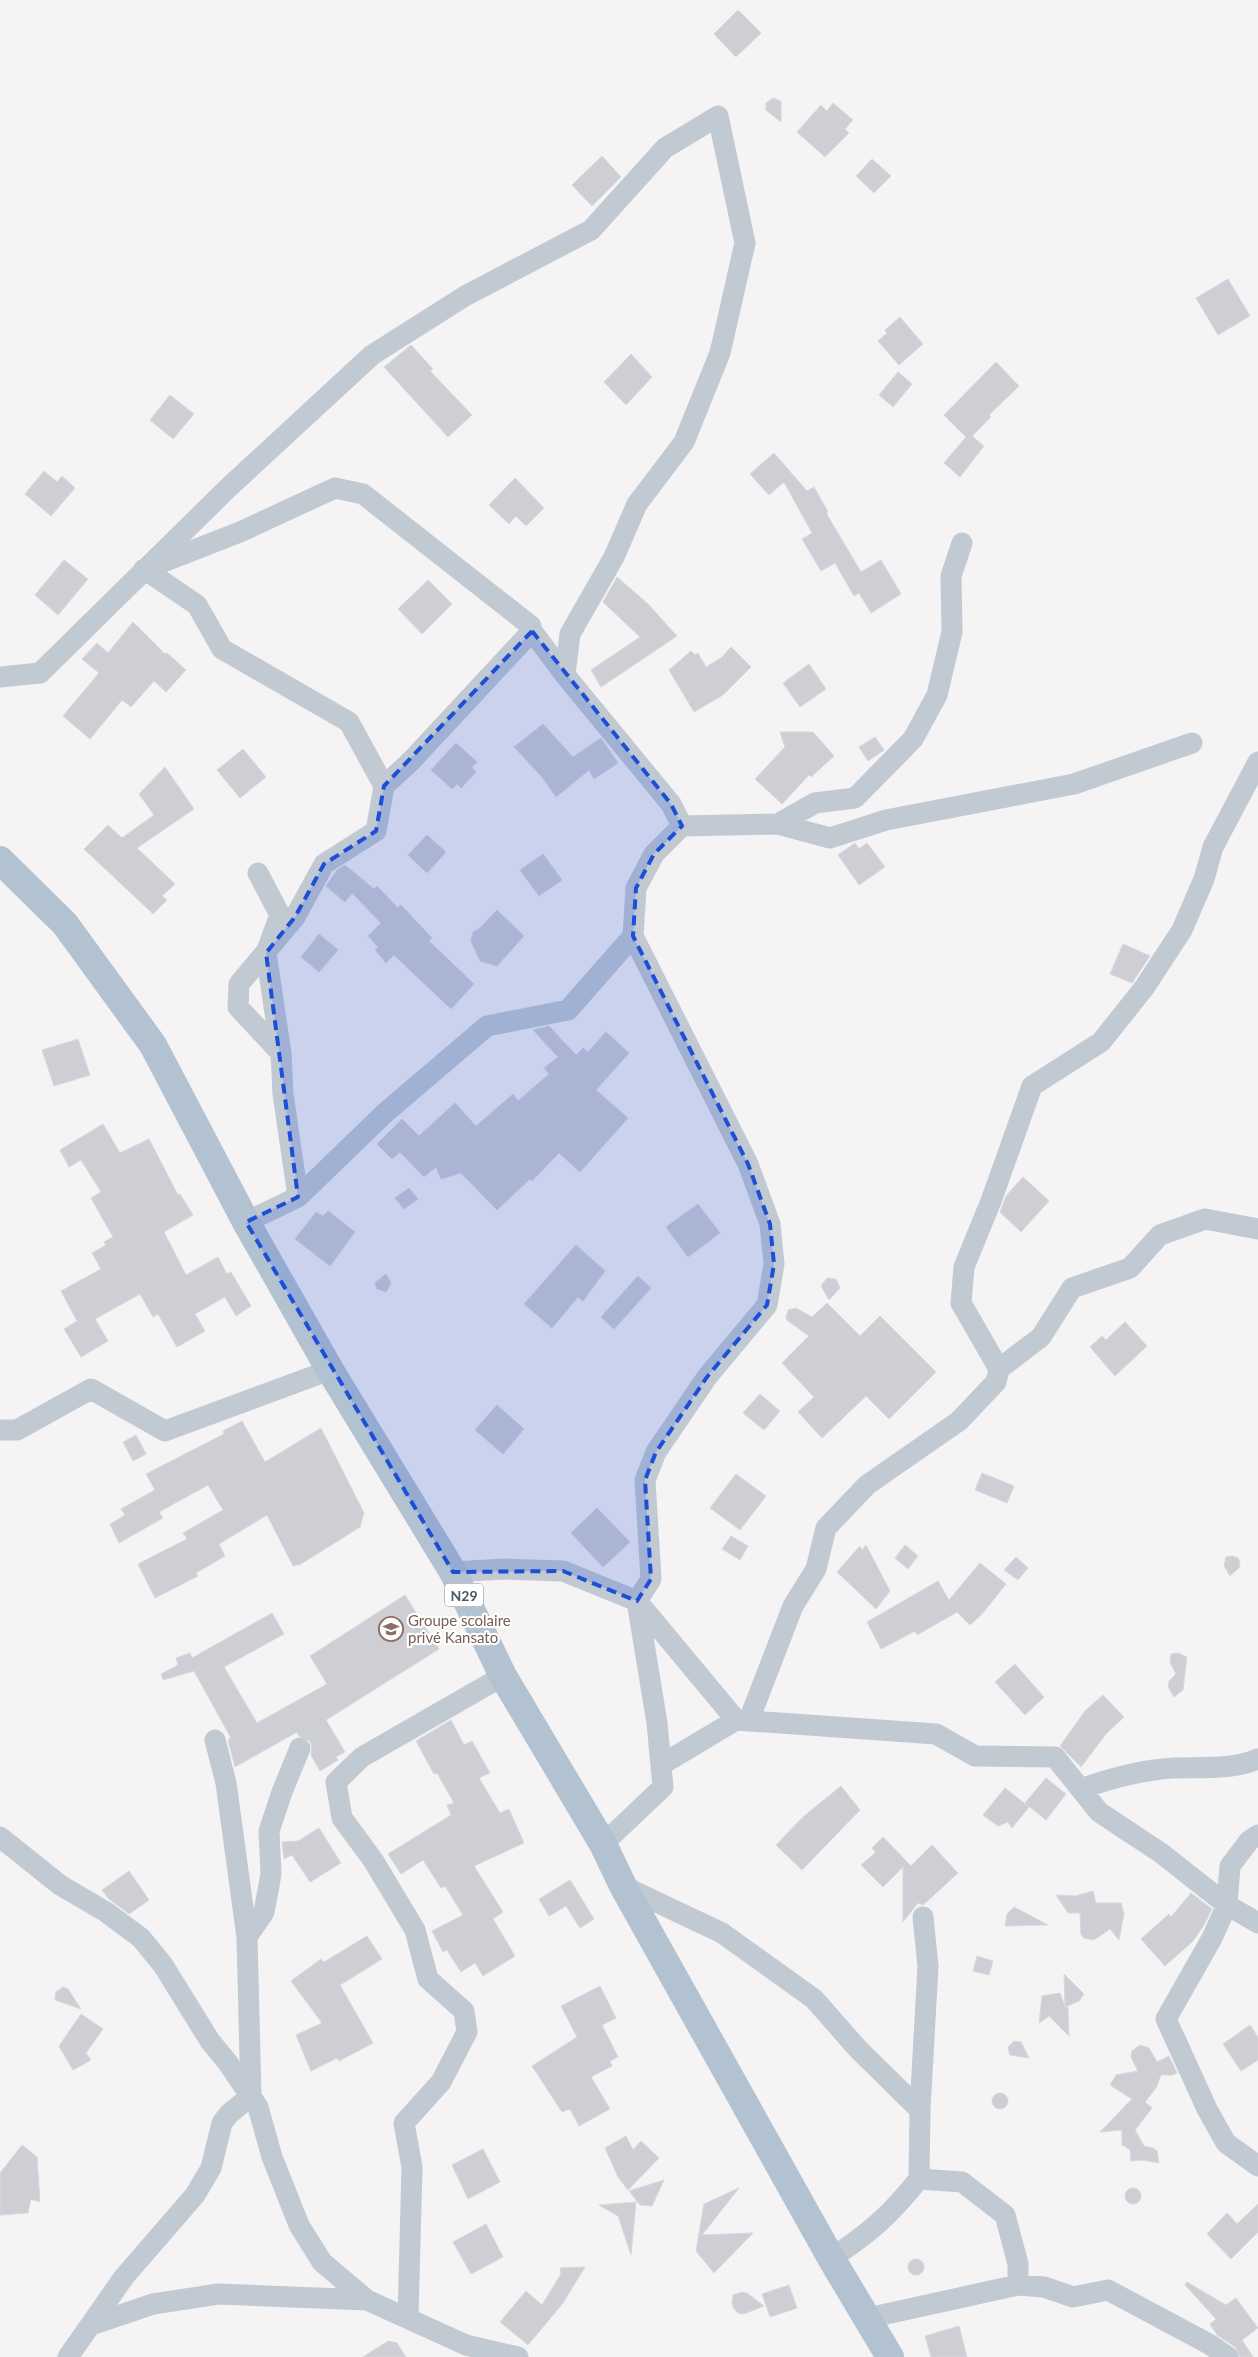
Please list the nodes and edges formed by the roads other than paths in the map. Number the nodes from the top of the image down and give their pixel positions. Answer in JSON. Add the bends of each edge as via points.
{"nodes":[{"id":1,"x":962,"y":543,"type":"dead end"},
{"id":2,"x":144,"y":569,"type":"junction"},
{"id":3,"x":532,"y":631,"type":"junction"},
{"id":4,"x":565,"y":675,"type":"junction"},
{"id":5,"x":0,"y":677,"type":"edge"},
{"id":6,"x":1192,"y":743,"type":"dead end"},
{"id":7,"x":1258,"y":762,"type":"edge"},
{"id":8,"x":384,"y":786,"type":"junction"},
{"id":9,"x":778,"y":824,"type":"junction"},
{"id":10,"x":682,"y":826,"type":"junction"},
{"id":11,"x":0,"y":860,"type":"edge"},
{"id":12,"x":258,"y":874,"type":"dead end"},
{"id":13,"x":633,"y":936,"type":"junction"},
{"id":14,"x":266,"y":953,"type":"junction"},
{"id":15,"x":281,"y":1053,"type":"junction"},
{"id":16,"x":298,"y":1197,"type":"junction"},
{"id":17,"x":246,"y":1222,"type":"junction"},
{"id":18,"x":1258,"y":1229,"type":"edge"},
{"id":19,"x":999,"y":1369,"type":"junction"},
{"id":20,"x":330,"y":1370,"type":"junction"},
{"id":21,"x":0,"y":1430,"type":"edge"},
{"id":22,"x":453,"y":1572,"type":"junction"},
{"id":23,"x":637,"y":1602,"type":"junction"},
{"id":24,"x":503,"y":1676,"type":"junction"},
{"id":25,"x":743,"y":1720,"type":"junction"},
{"id":26,"x":215,"y":1740,"type":"dead end"},
{"id":27,"x":300,"y":1748,"type":"dead end"},
{"id":28,"x":1258,"y":1759,"type":"edge"},
{"id":29,"x":661,"y":1765,"type":"junction"},
{"id":30,"x":1081,"y":1789,"type":"junction"},
{"id":31,"x":1258,"y":1835,"type":"edge"},
{"id":32,"x":0,"y":1837,"type":"edge"},
{"id":33,"x":602,"y":1844,"type":"junction"},
{"id":34,"x":623,"y":1886,"type":"junction"},
{"id":35,"x":1227,"y":1906,"type":"junction"},
{"id":36,"x":923,"y":1917,"type":"dead end"},
{"id":37,"x":1258,"y":1923,"type":"edge"},
{"id":38,"x":247,"y":1937,"type":"junction"},
{"id":39,"x":252,"y":2096,"type":"junction"},
{"id":40,"x":920,"y":2110,"type":"junction"},
{"id":41,"x":1258,"y":2166,"type":"edge"},
{"id":42,"x":919,"y":2179,"type":"junction"},
{"id":43,"x":832,"y":2258,"type":"junction"},
{"id":44,"x":1018,"y":2285,"type":"junction"},
{"id":45,"x":367,"y":2300,"type":"junction"},
{"id":46,"x":408,"y":2317,"type":"junction"},
{"id":47,"x":868,"y":2318,"type":"junction"},
{"id":48,"x":91,"y":2325,"type":"junction"},
{"id":49,"x":68,"y":2357,"type":"edge"},
{"id":50,"x":518,"y":2357,"type":"edge"},
{"id":51,"x":890,"y":2357,"type":"edge"},
{"id":52,"x":1228,"y":2357,"type":"edge"}],
"edges":[{"from":1,"to":9,"type":"street","via":[[951,576],[952,632],[937,695],[913,739],[855,798],[815,803]]},
{"from":2,"to":3,"type":"street","via":[[240,532],[335,488],[363,494],[531,626]]},
{"from":2,"to":4,"type":"street","via":[[372,355],[465,296],[591,230],[665,148],[718,116],[745,243],[720,353],[684,442],[637,504],[614,557],[570,634]]},
{"from":2,"to":5,"type":"street","via":[[40,673]]},
{"from":2,"to":8,"type":"street","via":[[196,605],[222,649],[349,722]]},
{"from":3,"to":4,"type":"street"},
{"from":3,"to":8,"type":"street"},
{"from":4,"to":10,"type":"street","via":[[671,804]]},
{"from":6,"to":9,"type":"street","via":[[1074,784],[886,820],[830,838]]},
{"from":7,"to":19,"type":"street","via":[[1214,847],[1182,930],[1144,988],[1101,1042],[1032,1086],[964,1267],[961,1303]]},
{"from":8,"to":14,"type":"street","via":[[376,832],[324,864],[295,917]]},
{"from":9,"to":10,"type":"street"},
{"from":10,"to":13,"type":"street","via":[[654,854],[636,888]]},
{"from":11,"to":17,"type":"main road","number":"N29","via":[[65,924],[153,1045]]},
{"from":12,"to":14,"type":"street","via":[[280,915]]},
{"from":13,"to":16,"type":"street","via":[[568,1010],[486,1026],[385,1113]]},
{"from":13,"to":23,"type":"street","via":[[748,1164],[770,1224],[774,1264],[767,1305],[707,1377],[656,1452],[645,1480],[651,1579]]},
{"from":14,"to":15,"type":"street"},
{"from":14,"to":15,"type":"street","via":[[239,984],[238,1007]]},
{"from":15,"to":16,"type":"street","via":[[283,1094]]},
{"from":16,"to":17,"type":"street"},
{"from":17,"to":20,"type":"main road","number":"N29"},
{"from":18,"to":19,"type":"street","via":[[1205,1218],[1160,1235],[1130,1268],[1072,1288],[1041,1337]]},
{"from":19,"to":25,"type":"street","via":[[996,1382],[959,1421],[867,1485],[826,1528],[816,1569],[793,1606]]},
{"from":20,"to":21,"type":"street","via":[[165,1431],[90,1389],[17,1430]]},
{"from":20,"to":22,"type":"main road","number":"N29"},
{"from":22,"to":23,"type":"street","via":[[504,1569],[563,1571]]},
{"from":22,"to":24,"type":"main road","number":"N29"},
{"from":23,"to":25,"type":"street"},
{"from":23,"to":29,"type":"street"},
{"from":24,"to":33,"type":"main road","number":"N29"},
{"from":24,"to":46,"type":"street","via":[[362,1757],[336,1782],[342,1818],[373,1860],[415,1930],[428,1979],[464,2011],[467,2032],[441,2082],[404,2123],[412,2167]]},
{"from":25,"to":29,"type":"street"},
{"from":25,"to":30,"type":"street","via":[[936,1734],[975,1756],[1055,1757]]},
{"from":26,"to":38,"type":"street","via":[[226,1783]]},
{"from":27,"to":38,"type":"street","via":[[269,1831],[271,1874],[264,1912]]},
{"from":28,"to":30,"type":"street","via":[[1216,1768],[1173,1768],[1120,1775]]},
{"from":29,"to":33,"type":"street","via":[[663,1787]]},
{"from":30,"to":35,"type":"street","via":[[1099,1812],[1188,1873]]},
{"from":31,"to":35,"type":"street","via":[[1249,1841],[1230,1866]]},
{"from":32,"to":39,"type":"street","via":[[60,1885],[106,1912],[141,1938],[163,1965],[210,2042]]},
{"from":33,"to":34,"type":"main road","number":"N29"},
{"from":34,"to":40,"type":"street","via":[[722,1933],[814,1999],[858,2049]]},
{"from":34,"to":43,"type":"main road","number":"N29"},
{"from":35,"to":37,"type":"street"},
{"from":35,"to":41,"type":"street","via":[[1166,2019],[1226,2143]]},
{"from":36,"to":40,"type":"street","via":[[928,1966]]},
{"from":38,"to":39,"type":"street"},
{"from":39,"to":45,"type":"street","via":[[299,2225],[322,2262]]},
{"from":39,"to":48,"type":"street","via":[[222,2123],[211,2168],[195,2195],[124,2278]]},
{"from":40,"to":42,"type":"street"},
{"from":42,"to":43,"type":"street","via":[[901,2202],[867,2234]]},
{"from":42,"to":44,"type":"street","via":[[962,2182],[1005,2215],[1018,2264]]},
{"from":43,"to":47,"type":"main road","number":"N29"},
{"from":44,"to":47,"type":"street"},
{"from":44,"to":52,"type":"street","via":[[1044,2287],[1073,2297],[1108,2290]]},
{"from":45,"to":46,"type":"street"},
{"from":45,"to":48,"type":"street","via":[[218,2294],[153,2304]]},
{"from":46,"to":50,"type":"street","via":[[466,2345]]},
{"from":47,"to":51,"type":"main road","number":"N29"},
{"from":48,"to":49,"type":"street"}]}
